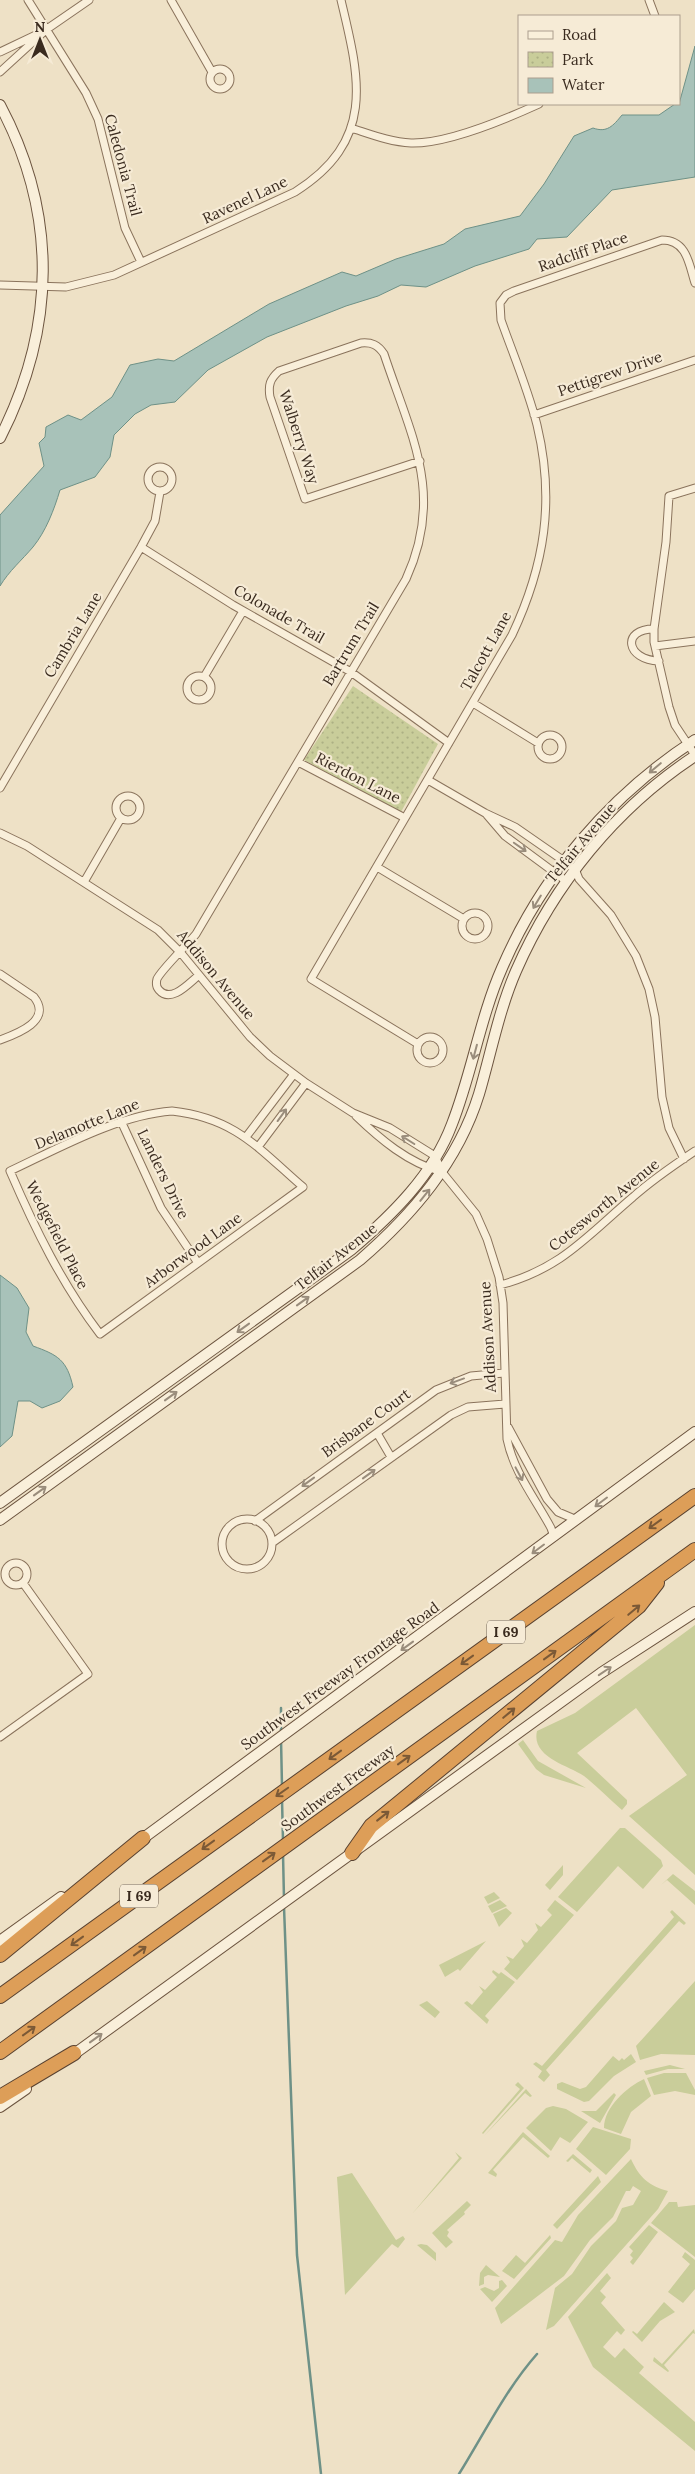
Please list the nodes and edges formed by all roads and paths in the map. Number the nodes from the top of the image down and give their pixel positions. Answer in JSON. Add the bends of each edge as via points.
{"nodes":[{"id":1,"x":28,"y":0,"type":"edge"},
{"id":2,"x":89,"y":0,"type":"edge"},
{"id":3,"x":172,"y":0,"type":"edge"},
{"id":4,"x":341,"y":0,"type":"edge"},
{"id":5,"x":650,"y":0,"type":"edge"},
{"id":6,"x":655,"y":15,"type":"edge"},
{"id":7,"x":47,"y":29,"type":"junction"},
{"id":8,"x":0,"y":52,"type":"edge"},
{"id":9,"x":0,"y":72,"type":"edge"},
{"id":10,"x":212,"y":72,"type":"dead end"},
{"id":11,"x":0,"y":105,"type":"edge"},
{"id":12,"x":536,"y":105,"type":"edge"},
{"id":13,"x":351,"y":128,"type":"junction"},
{"id":14,"x":141,"y":262,"type":"junction"},
{"id":15,"x":695,"y":283,"type":"edge"},
{"id":16,"x":0,"y":285,"type":"edge"},
{"id":17,"x":43,"y":287,"type":"junction"},
{"id":18,"x":500,"y":303,"type":"joint"},
{"id":19,"x":695,"y":360,"type":"edge"},
{"id":20,"x":270,"y":382,"type":"joint"},
{"id":21,"x":534,"y":415,"type":"junction"},
{"id":22,"x":0,"y":438,"type":"edge"},
{"id":23,"x":420,"y":461,"type":"junction"},
{"id":24,"x":695,"y":488,"type":"edge"},
{"id":25,"x":160,"y":492,"type":"dead end"},
{"id":26,"x":142,"y":547,"type":"junction"},
{"id":27,"x":244,"y":611,"type":"junction"},
{"id":28,"x":654,"y":629,"type":"junction"},
{"id":29,"x":695,"y":640,"type":"edge"},
{"id":30,"x":655,"y":646,"type":"junction"},
{"id":31,"x":659,"y":661,"type":"junction"},
{"id":32,"x":351,"y":672,"type":"junction"},
{"id":33,"x":204,"y":677,"type":"dead end"},
{"id":34,"x":473,"y":703,"type":"junction"},
{"id":35,"x":450,"y":743,"type":"junction"},
{"id":36,"x":538,"y":743,"type":"dead end"},
{"id":37,"x":691,"y":743,"type":"edge"},
{"id":38,"x":695,"y":756,"type":"edge"},
{"id":39,"x":298,"y":762,"type":"junction"},
{"id":40,"x":428,"y":780,"type":"junction"},
{"id":41,"x":0,"y":788,"type":"edge"},
{"id":42,"x":485,"y":813,"type":"junction"},
{"id":43,"x":122,"y":818,"type":"dead end"},
{"id":44,"x":405,"y":818,"type":"junction"},
{"id":45,"x":0,"y":833,"type":"edge"},
{"id":46,"x":564,"y":860,"type":"junction"},
{"id":47,"x":377,"y":867,"type":"junction"},
{"id":48,"x":574,"y":869,"type":"junction"},
{"id":49,"x":555,"y":873,"type":"junction"},
{"id":50,"x":566,"y":881,"type":"junction"},
{"id":51,"x":84,"y":882,"type":"junction"},
{"id":52,"x":464,"y":919,"type":"dead end"},
{"id":53,"x":181,"y":953,"type":"junction"},
{"id":54,"x":0,"y":974,"type":"edge"},
{"id":55,"x":199,"y":975,"type":"junction"},
{"id":56,"x":0,"y":1040,"type":"edge"},
{"id":57,"x":418,"y":1044,"type":"dead end"},
{"id":58,"x":294,"y":1074,"type":"junction"},
{"id":59,"x":306,"y":1083,"type":"junction"},
{"id":60,"x":353,"y":1113,"type":"junction"},
{"id":61,"x":122,"y":1121,"type":"junction"},
{"id":62,"x":246,"y":1137,"type":"junction"},
{"id":63,"x":258,"y":1147,"type":"junction"},
{"id":64,"x":695,"y":1151,"type":"edge"},
{"id":65,"x":435,"y":1156,"type":"junction"},
{"id":66,"x":684,"y":1159,"type":"junction"},
{"id":67,"x":427,"y":1168,"type":"junction"},
{"id":68,"x":10,"y":1171,"type":"joint"},
{"id":69,"x":442,"y":1172,"type":"junction"},
{"id":70,"x":303,"y":1187,"type":"joint"},
{"id":71,"x":198,"y":1263,"type":"junction"},
{"id":72,"x":500,"y":1285,"type":"junction"},
{"id":73,"x":100,"y":1334,"type":"joint"},
{"id":74,"x":504,"y":1373,"type":"junction"},
{"id":75,"x":506,"y":1404,"type":"junction"},
{"id":76,"x":508,"y":1427,"type":"junction"},
{"id":77,"x":695,"y":1432,"type":"edge"},
{"id":78,"x":376,"y":1433,"type":"junction"},
{"id":79,"x":391,"y":1458,"type":"junction"},
{"id":80,"x":695,"y":1496,"type":"edge"},
{"id":81,"x":0,"y":1504,"type":"edge"},
{"id":82,"x":0,"y":1520,"type":"edge"},
{"id":83,"x":577,"y":1520,"type":"junction"},
{"id":84,"x":254,"y":1521,"type":"junction"},
{"id":85,"x":554,"y":1537,"type":"junction"},
{"id":86,"x":272,"y":1543,"type":"junction"},
{"id":87,"x":695,"y":1550,"type":"edge"},
{"id":88,"x":666,"y":1571,"type":"junction"},
{"id":89,"x":23,"y":1583,"type":"dead end"},
{"id":90,"x":695,"y":1612,"type":"edge"},
{"id":91,"x":0,"y":1737,"type":"edge"},
{"id":92,"x":143,"y":1838,"type":"junction"},
{"id":93,"x":352,"y":1853,"type":"junction"},
{"id":94,"x":0,"y":1941,"type":"edge"},
{"id":95,"x":0,"y":1955,"type":"edge"},
{"id":96,"x":0,"y":1996,"type":"edge"},
{"id":97,"x":0,"y":2052,"type":"edge"},
{"id":98,"x":74,"y":2053,"type":"junction"},
{"id":99,"x":0,"y":2098,"type":"edge"},
{"id":100,"x":0,"y":2107,"type":"edge"}],
"edges":[{"from":1,"to":7,"type":"street","name":"Caledonia Trail"},
{"from":2,"to":7,"type":"street"},
{"from":3,"to":10,"type":"street"},
{"from":4,"to":13,"type":"street","name":"Ravenel Lane","via":[[357,72],[358,94]]},
{"from":5,"to":6,"type":"street"},
{"from":7,"to":8,"type":"street"},
{"from":7,"to":9,"type":"street"},
{"from":7,"to":14,"type":"street","name":"Caledonia Trail","via":[[98,119],[126,228]]},
{"from":11,"to":17,"type":"street","via":[[17,137],[31,176],[38,210]]},
{"from":12,"to":13,"type":"street","via":[[429,142],[396,142]]},
{"from":13,"to":14,"type":"street","name":"Ravenel Lane","via":[[328,168],[296,192]]},
{"from":14,"to":17,"type":"street","name":"Ravenel Lane","via":[[90,282]]},
{"from":15,"to":18,"type":"street","name":"Radcliff Place","via":[[683,248],[679,243],[662,240],[514,291]]},
{"from":16,"to":17,"type":"street","name":"Ravenel Lane"},
{"from":17,"to":22,"type":"street","via":[[31,362]]},
{"from":18,"to":21,"type":"street","name":"Talcott Lane","via":[[501,320]]},
{"from":19,"to":21,"type":"street","name":"Pettigrew Drive"},
{"from":20,"to":23,"type":"street","name":"Bartrum Trail","via":[[279,370],[361,343],[375,344],[384,354]]},
{"from":20,"to":23,"type":"street","name":"Walberry Way","via":[[270,397],[305,500]]},
{"from":21,"to":34,"type":"street","name":"Talcott Lane","via":[[544,461],[546,501],[545,535],[538,569],[528,603]]},
{"from":23,"to":32,"type":"street","name":"Bartrum Trail","via":[[425,508],[417,553],[406,579]]},
{"from":24,"to":28,"type":"street","via":[[668,496],[666,542]]},
{"from":25,"to":26,"type":"street","name":"Cambria Lane","via":[[155,521]]},
{"from":26,"to":27,"type":"street","name":"Colonade Trail"},
{"from":26,"to":41,"type":"street","name":"Cambria Lane"},
{"from":27,"to":32,"type":"street","name":"Colonade Trail"},
{"from":27,"to":33,"type":"street"},
{"from":28,"to":30,"type":"street"},
{"from":28,"to":31,"type":"street","via":[[637,632],[632,648],[646,661]]},
{"from":29,"to":30,"type":"street"},
{"from":30,"to":31,"type":"street"},
{"from":31,"to":37,"type":"street","via":[[668,707]]},
{"from":32,"to":35,"type":"street","name":"Colonade Trail"},
{"from":32,"to":39,"type":"street","name":"Bartrum Trail"},
{"from":34,"to":35,"type":"street","name":"Talcott Lane"},
{"from":34,"to":36,"type":"street"},
{"from":35,"to":40,"type":"street","name":"Talcott Lane"},
{"from":37,"to":38,"type":"street"},
{"from":37,"to":46,"type":"street","name":"Telfair Avenue","one_way":true,"via":[[661,763],[611,808]]},
{"from":38,"to":48,"type":"street","name":"Telfair Avenue","via":[[648,791],[619,818]]},
{"from":39,"to":44,"type":"street","name":"Rierdon Lane"},
{"from":39,"to":53,"type":"street","name":"Bartrum Trail","via":[[196,934]]},
{"from":40,"to":42,"type":"street"},
{"from":40,"to":44,"type":"street","name":"Talcott Lane"},
{"from":42,"to":46,"type":"street","via":[[515,827]]},
{"from":42,"to":49,"type":"street","one_way":true,"via":[[505,836]]},
{"from":43,"to":51,"type":"street"},
{"from":44,"to":47,"type":"street","name":"Talcott Lane"},
{"from":45,"to":51,"type":"street","name":"Addison Avenue"},
{"from":46,"to":48,"type":"street"},
{"from":46,"to":49,"type":"street","name":"Telfair Avenue"},
{"from":47,"to":52,"type":"street"},
{"from":47,"to":57,"type":"street","name":"Talcott Lane","via":[[311,979]]},
{"from":48,"to":50,"type":"street","name":"Telfair Avenue"},
{"from":48,"to":66,"type":"street","via":[[624,934],[649,989],[655,1017],[662,1097],[669,1128]]},
{"from":49,"to":50,"type":"street"},
{"from":49,"to":65,"type":"street","name":"Telfair Avenue","one_way":true,"via":[[520,930],[501,970],[454,1118]]},
{"from":50,"to":69,"type":"street","name":"Telfair Avenue","via":[[538,925],[515,972],[478,1096]]},
{"from":51,"to":53,"type":"street","name":"Addison Avenue","via":[[158,930]]},
{"from":53,"to":55,"type":"street","name":"Addison Avenue"},
{"from":53,"to":55,"type":"street","name":"Bartrum Trail","via":[[161,973],[156,981],[157,988],[169,995],[177,993]]},
{"from":54,"to":56,"type":"street","via":[[34,997],[38,1012],[30,1027]]},
{"from":55,"to":58,"type":"street","name":"Addison Avenue","via":[[250,1037]]},
{"from":58,"to":59,"type":"street","name":"Addison Avenue"},
{"from":58,"to":62,"type":"street"},
{"from":59,"to":60,"type":"street","name":"Addison Avenue"},
{"from":63,"to":59,"type":"street","one_way":true},
{"from":65,"to":60,"type":"street","name":"Addison Avenue","one_way":true,"via":[[390,1128]]},
{"from":60,"to":67,"type":"street","name":"Addison Avenue","via":[[382,1141]]},
{"from":61,"to":62,"type":"street","name":"Delamotte Lane","via":[[154,1112],[191,1113],[219,1122]]},
{"from":61,"to":68,"type":"street","name":"Delamotte Lane"},
{"from":61,"to":71,"type":"street","name":"Landers Drive","via":[[161,1208]]},
{"from":62,"to":63,"type":"street","name":"Delamotte Lane"},
{"from":63,"to":70,"type":"street","name":"Delamotte Lane"},
{"from":64,"to":66,"type":"street","name":"Cotesworth Avenue"},
{"from":65,"to":67,"type":"street","name":"Telfair Avenue"},
{"from":65,"to":69,"type":"street","name":"Addison Avenue"},
{"from":66,"to":72,"type":"street","name":"Cotesworth Avenue","via":[[634,1196],[567,1255],[527,1278]]},
{"from":67,"to":69,"type":"street","name":"Addison Avenue"},
{"from":67,"to":81,"type":"street","name":"Telfair Avenue","one_way":true,"via":[[401,1203],[352,1250]]},
{"from":68,"to":73,"type":"street","name":"Wedgefield Place","via":[[53,1264],[76,1303]]},
{"from":69,"to":72,"type":"street","name":"Addison Avenue","via":[[476,1214]]},
{"from":82,"to":69,"type":"street","name":"Telfair Avenue","one_way":true,"via":[[360,1260],[412,1211]]},
{"from":70,"to":71,"type":"street","name":"Arborwood Lane"},
{"from":71,"to":73,"type":"street","name":"Arborwood Lane"},
{"from":72,"to":74,"type":"street","name":"Addison Avenue"},
{"from":74,"to":75,"type":"street","name":"Addison Avenue"},
{"from":74,"to":78,"type":"street","name":"Brisbane Court","one_way":true,"via":[[455,1381],[436,1390]]},
{"from":75,"to":76,"type":"street","name":"Addison Avenue"},
{"from":75,"to":79,"type":"street","name":"Brisbane Court","via":[[468,1407],[451,1415]]},
{"from":76,"to":83,"type":"street","name":"Addison Avenue","via":[[547,1499],[558,1512]]},
{"from":76,"to":85,"type":"street","name":"Addison Avenue","one_way":true,"via":[[516,1470]]},
{"from":77,"to":83,"type":"street","name":"Southwest Freeway Frontage Road","one_way":true},
{"from":78,"to":79,"type":"street"},
{"from":78,"to":84,"type":"street","name":"Brisbane Court","one_way":true},
{"from":86,"to":79,"type":"street","name":"Brisbane Court","one_way":true},
{"from":80,"to":96,"type":"highway","name":"Southwest Freeway","number":"I 69","one_way":true},
{"from":83,"to":85,"type":"street","name":"Southwest Freeway Frontage Road"},
{"from":84,"to":86,"type":"street","via":[[266,1528]]},
{"from":84,"to":86,"type":"street","name":"Brisbane Court","via":[[242,1520],[227,1528],[221,1544],[226,1559],[239,1569],[255,1568],[268,1559]]},
{"from":85,"to":92,"type":"street","name":"Southwest Freeway Frontage Road","one_way":true},
{"from":87,"to":88,"type":"highway","name":"Southwest Freeway"},
{"from":93,"to":88,"type":"highway","one_way":true,"via":[[371,1826],[639,1606]]},
{"from":97,"to":88,"type":"highway","name":"Southwest Freeway","one_way":true},
{"from":89,"to":91,"type":"street","via":[[88,1674]]},
{"from":93,"to":90,"type":"street","one_way":true,"via":[[601,1673]]},
{"from":92,"to":94,"type":"street","name":"Southwest Freeway Frontage Road"},
{"from":92,"to":95,"type":"highway"},
{"from":98,"to":93,"type":"street","one_way":true},
{"from":98,"to":99,"type":"highway"},
{"from":98,"to":100,"type":"street"}]}
